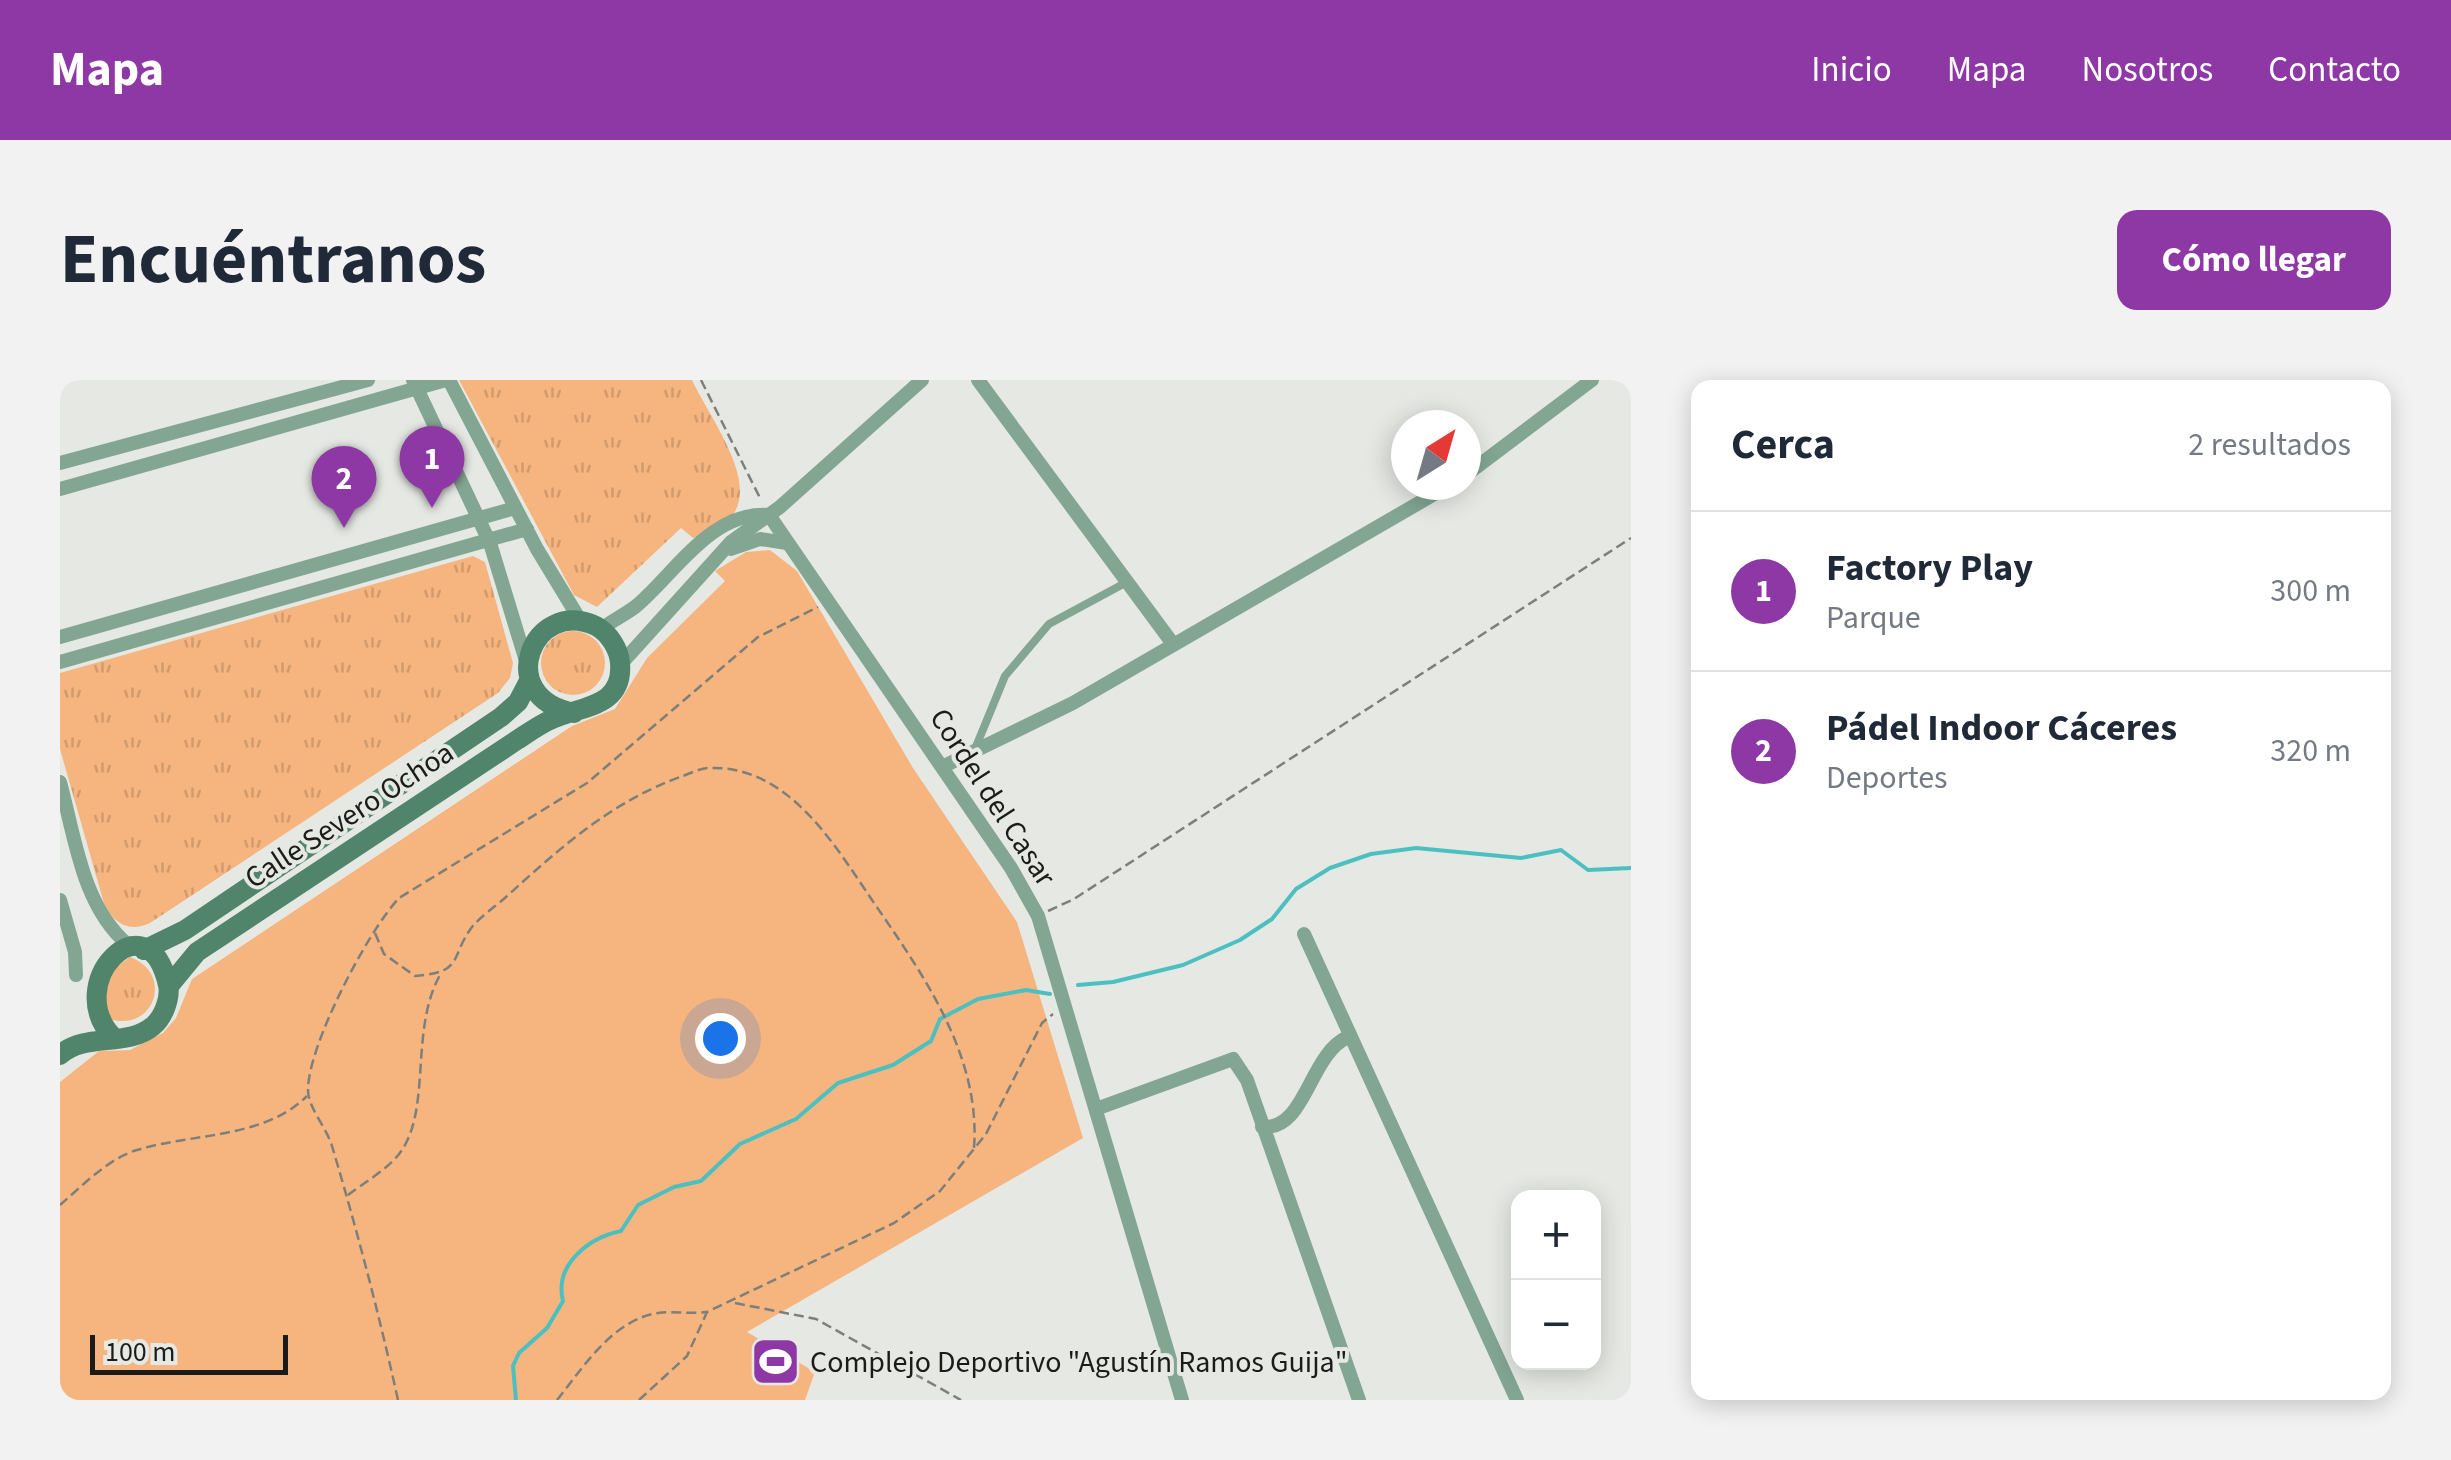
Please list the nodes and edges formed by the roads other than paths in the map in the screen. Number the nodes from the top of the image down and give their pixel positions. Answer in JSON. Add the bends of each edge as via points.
{"nodes":[{"id":1,"x":368,"y":380,"type":"edge"},
{"id":2,"x":448,"y":380,"type":"edge"},
{"id":3,"x":922,"y":380,"type":"edge"},
{"id":4,"x":978,"y":380,"type":"edge"},
{"id":5,"x":1592,"y":380,"type":"edge"},
{"id":6,"x":415,"y":385,"type":"edge"},
{"id":7,"x":60,"y":463,"type":"edge"},
{"id":8,"x":1481,"y":464,"type":"edge"},
{"id":9,"x":60,"y":489,"type":"edge"},
{"id":10,"x":1424,"y":500,"type":"edge"},
{"id":11,"x":515,"y":508,"type":"junction"},
{"id":12,"x":768,"y":515,"type":"junction"},
{"id":13,"x":477,"y":517,"type":"junction"},
{"id":14,"x":526,"y":530,"type":"junction"},
{"id":15,"x":702,"y":542,"type":"junction"},
{"id":16,"x":787,"y":542,"type":"junction"},
{"id":17,"x":490,"y":543,"type":"junction"},
{"id":18,"x":718,"y":558,"type":"junction"},
{"id":19,"x":1126,"y":582,"type":"junction"},
{"id":20,"x":580,"y":620,"type":"junction"},
{"id":21,"x":601,"y":628,"type":"junction"},
{"id":22,"x":60,"y":637,"type":"edge"},
{"id":23,"x":1173,"y":644,"type":"junction"},
{"id":24,"x":60,"y":662,"type":"edge"},
{"id":25,"x":620,"y":665,"type":"junction"},
{"id":26,"x":528,"y":672,"type":"junction"},
{"id":27,"x":574,"y":713,"type":"junction"},
{"id":28,"x":974,"y":751,"type":"junction"},
{"id":29,"x":942,"y":768,"type":"junction"},
{"id":30,"x":60,"y":782,"type":"edge"},
{"id":31,"x":60,"y":900,"type":"edge"},
{"id":32,"x":1304,"y":934,"type":"dead end"},
{"id":33,"x":136,"y":947,"type":"junction"},
{"id":34,"x":168,"y":986,"type":"junction"},
{"id":35,"x":72,"y":989,"type":"junction"},
{"id":36,"x":1348,"y":1037,"type":"junction"},
{"id":37,"x":114,"y":1038,"type":"junction"},
{"id":38,"x":60,"y":1055,"type":"edge"},
{"id":39,"x":1096,"y":1110,"type":"junction"},
{"id":40,"x":1262,"y":1127,"type":"junction"},
{"id":41,"x":1182,"y":1400,"type":"edge"},
{"id":42,"x":1359,"y":1400,"type":"edge"},
{"id":43,"x":1517,"y":1400,"type":"edge"}],
"edges":[{"from":1,"to":7,"type":"street"},
{"from":2,"to":6,"type":"street"},
{"from":2,"to":11,"type":"street"},
{"from":3,"to":12,"type":"street"},
{"from":4,"to":19,"type":"street"},
{"from":5,"to":8,"type":"street"},
{"from":6,"to":9,"type":"street"},
{"from":6,"to":13,"type":"street"},
{"from":10,"to":23,"type":"street"},
{"from":11,"to":13,"type":"street"},
{"from":11,"to":14,"type":"street"},
{"from":12,"to":15,"type":"street","via":[[751,513]]},
{"from":12,"to":16,"type":"street","name":"Cordel del Casar"},
{"from":12,"to":18,"type":"street"},
{"from":13,"to":17,"type":"street"},
{"from":13,"to":22,"type":"street"},
{"from":14,"to":17,"type":"street"},
{"from":14,"to":20,"type":"street"},
{"from":15,"to":18,"type":"street"},
{"from":15,"to":21,"type":"street","via":[[636,606]]},
{"from":16,"to":18,"type":"street","via":[[760,539]]},
{"from":16,"to":29,"type":"street","name":"Cordel del Casar"},
{"from":17,"to":24,"type":"street"},
{"from":17,"to":26,"type":"street"},
{"from":18,"to":25,"type":"street"},
{"from":19,"to":23,"type":"street"},
{"from":19,"to":28,"type":"lane","via":[[1049,624],[1005,676]]},
{"from":20,"to":21,"type":"main road"},
{"from":20,"to":26,"type":"main road","via":[[554,624],[535,640]]},
{"from":21,"to":25,"type":"main road","via":[[615,644]]},
{"from":23,"to":28,"type":"street"},
{"from":25,"to":27,"type":"main road","via":[[608,699]]},
{"from":26,"to":27,"type":"main road","via":[[539,698]]},
{"from":26,"to":33,"type":"main road","name":"Calle Severo Ochoa","via":[[518,702],[502,717],[185,930]]},
{"from":27,"to":34,"type":"main road","name":"Calle Severo Ochoa","via":[[518,740],[197,952]]},
{"from":28,"to":29,"type":"street"},
{"from":29,"to":39,"type":"street","name":"Cordel del Casar","via":[[1038,916]]},
{"from":30,"to":33,"type":"street","via":[[94,903],[110,930]]},
{"from":31,"to":35,"type":"street","via":[[76,952]]},
{"from":32,"to":36,"type":"street"},
{"from":33,"to":34,"type":"main road","via":[[154,957]]},
{"from":33,"to":35,"type":"main road","via":[[95,951]]},
{"from":34,"to":37,"type":"main road","via":[[166,1008],[154,1026]]},
{"from":35,"to":37,"type":"main road","via":[[88,1026]]},
{"from":36,"to":40,"type":"street","via":[[1331,1044],[1284,1122]]},
{"from":36,"to":43,"type":"street"},
{"from":37,"to":38,"type":"main road"},
{"from":39,"to":40,"type":"street","via":[[1234,1059]]},
{"from":39,"to":41,"type":"street","name":"Cordel del Casar"},
{"from":40,"to":42,"type":"street"}]}
